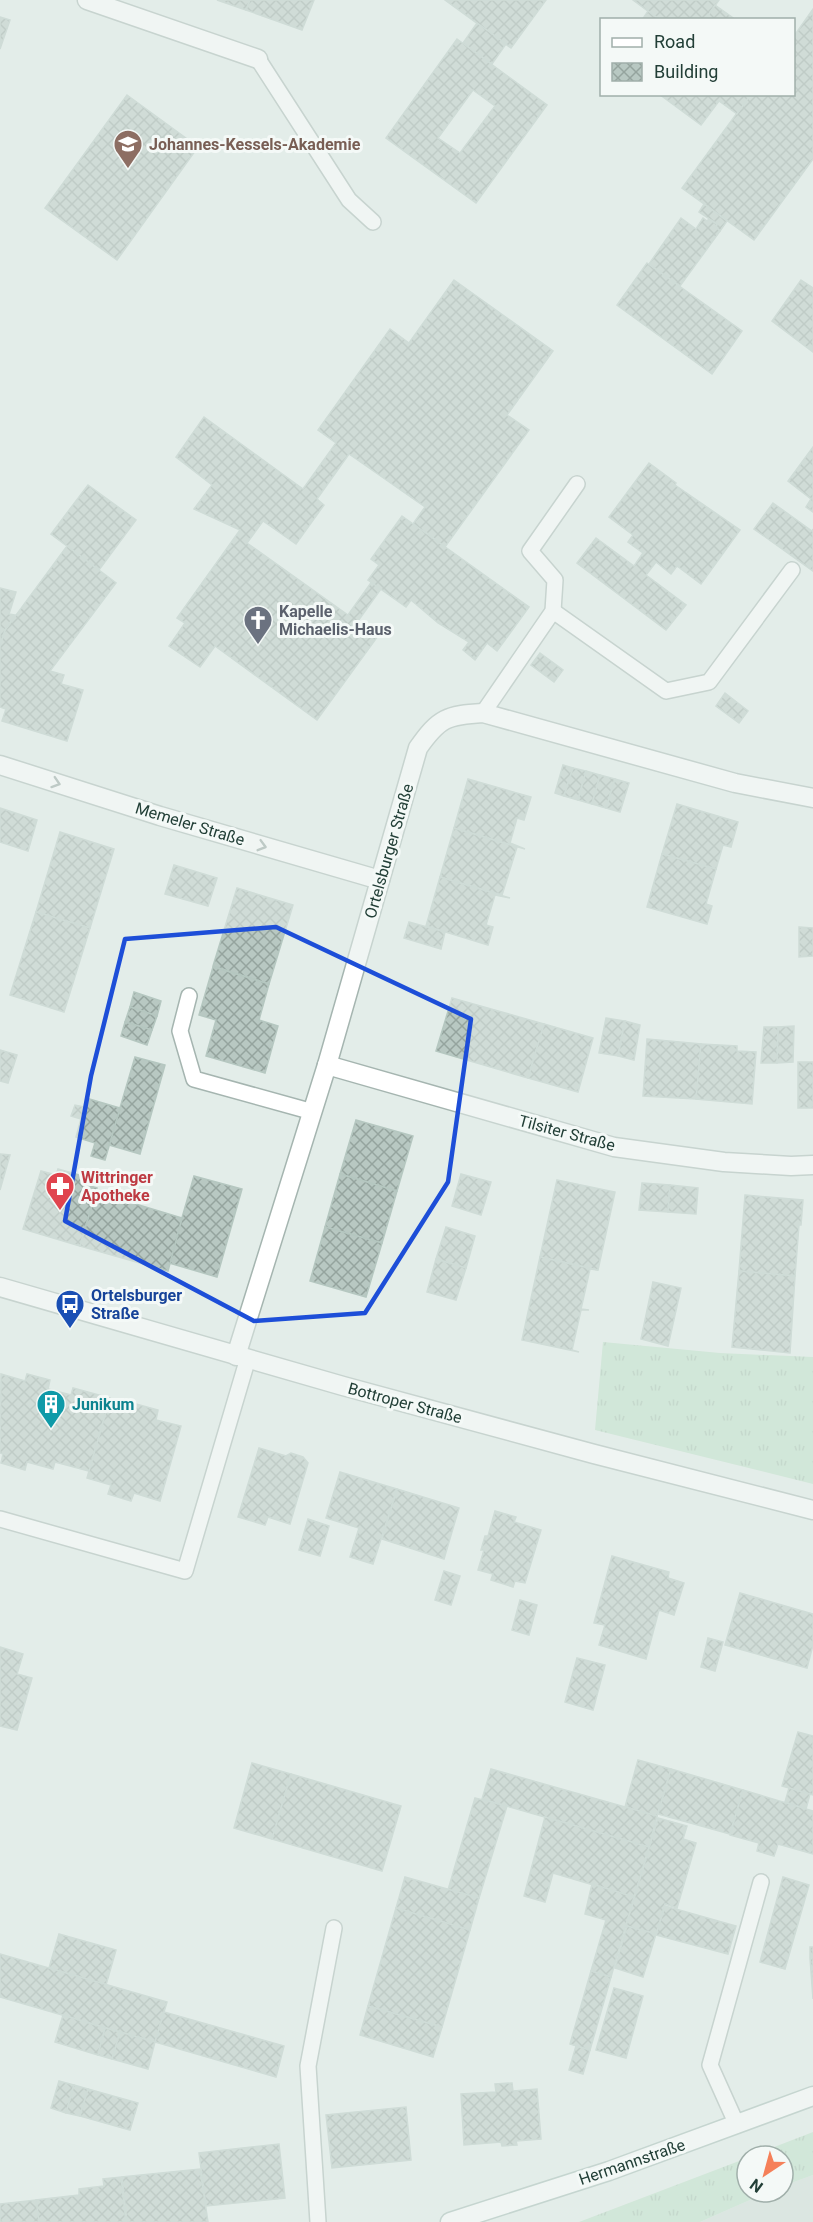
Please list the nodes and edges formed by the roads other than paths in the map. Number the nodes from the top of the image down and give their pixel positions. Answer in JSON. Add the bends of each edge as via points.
{"nodes":[{"id":1,"x":87,"y":0,"type":"edge"},
{"id":2,"x":258,"y":59,"type":"joint"},
{"id":3,"x":372,"y":222,"type":"dead end"},
{"id":4,"x":577,"y":484,"type":"dead end"},
{"id":5,"x":792,"y":570,"type":"dead end"},
{"id":6,"x":553,"y":611,"type":"junction"},
{"id":7,"x":483,"y":713,"type":"junction"},
{"id":8,"x":0,"y":765,"type":"edge"},
{"id":9,"x":813,"y":798,"type":"edge"},
{"id":10,"x":380,"y":880,"type":"junction"},
{"id":11,"x":189,"y":996,"type":"dead end"},
{"id":12,"x":327,"y":1065,"type":"junction"},
{"id":13,"x":313,"y":1112,"type":"junction"},
{"id":14,"x":813,"y":1165,"type":"edge"},
{"id":15,"x":0,"y":1287,"type":"edge"},
{"id":16,"x":242,"y":1357,"type":"junction"},
{"id":17,"x":813,"y":1510,"type":"edge"},
{"id":18,"x":0,"y":1519,"type":"edge"},
{"id":19,"x":761,"y":1882,"type":"dead end"},
{"id":20,"x":334,"y":1928,"type":"dead end"},
{"id":21,"x":813,"y":2096,"type":"edge"},
{"id":22,"x":737,"y":2125,"type":"junction"},
{"id":23,"x":318,"y":2222,"type":"edge"},
{"id":24,"x":450,"y":2222,"type":"edge"}],
"edges":[{"from":1,"to":2,"type":"street"},
{"from":2,"to":3,"type":"lane","via":[[349,200]]},
{"from":4,"to":6,"type":"lane","via":[[530,551],[555,580]]},
{"from":5,"to":6,"type":"lane","via":[[709,681],[666,691]]},
{"from":6,"to":7,"type":"lane"},
{"from":7,"to":9,"type":"street","name":"Ortelsburger Straße","via":[[735,783]]},
{"from":7,"to":10,"type":"street","name":"Ortelsburger Straße","via":[[457,714],[433,727],[418,748]]},
{"from":8,"to":10,"type":"street","name":"Memeler Straße","one_way":true},
{"from":10,"to":12,"type":"street","name":"Ortelsburger Straße"},
{"from":11,"to":13,"type":"lane","via":[[180,1031],[194,1079]]},
{"from":12,"to":13,"type":"street","name":"Ortelsburger Straße"},
{"from":12,"to":14,"type":"street","name":"Tilsiter Straße","via":[[614,1146],[724,1162]]},
{"from":13,"to":16,"type":"street","name":"Ortelsburger Straße"},
{"from":15,"to":16,"type":"street","name":"Bottroper Straße"},
{"from":16,"to":17,"type":"street","name":"Bottroper Straße","via":[[594,1455]]},
{"from":16,"to":18,"type":"lane","via":[[185,1571]]},
{"from":19,"to":22,"type":"lane","via":[[710,2066]]},
{"from":20,"to":23,"type":"lane","via":[[308,2066]]},
{"from":21,"to":22,"type":"street","name":"Hermannstraße"},
{"from":22,"to":24,"type":"street","name":"Hermannstraße"}]}
